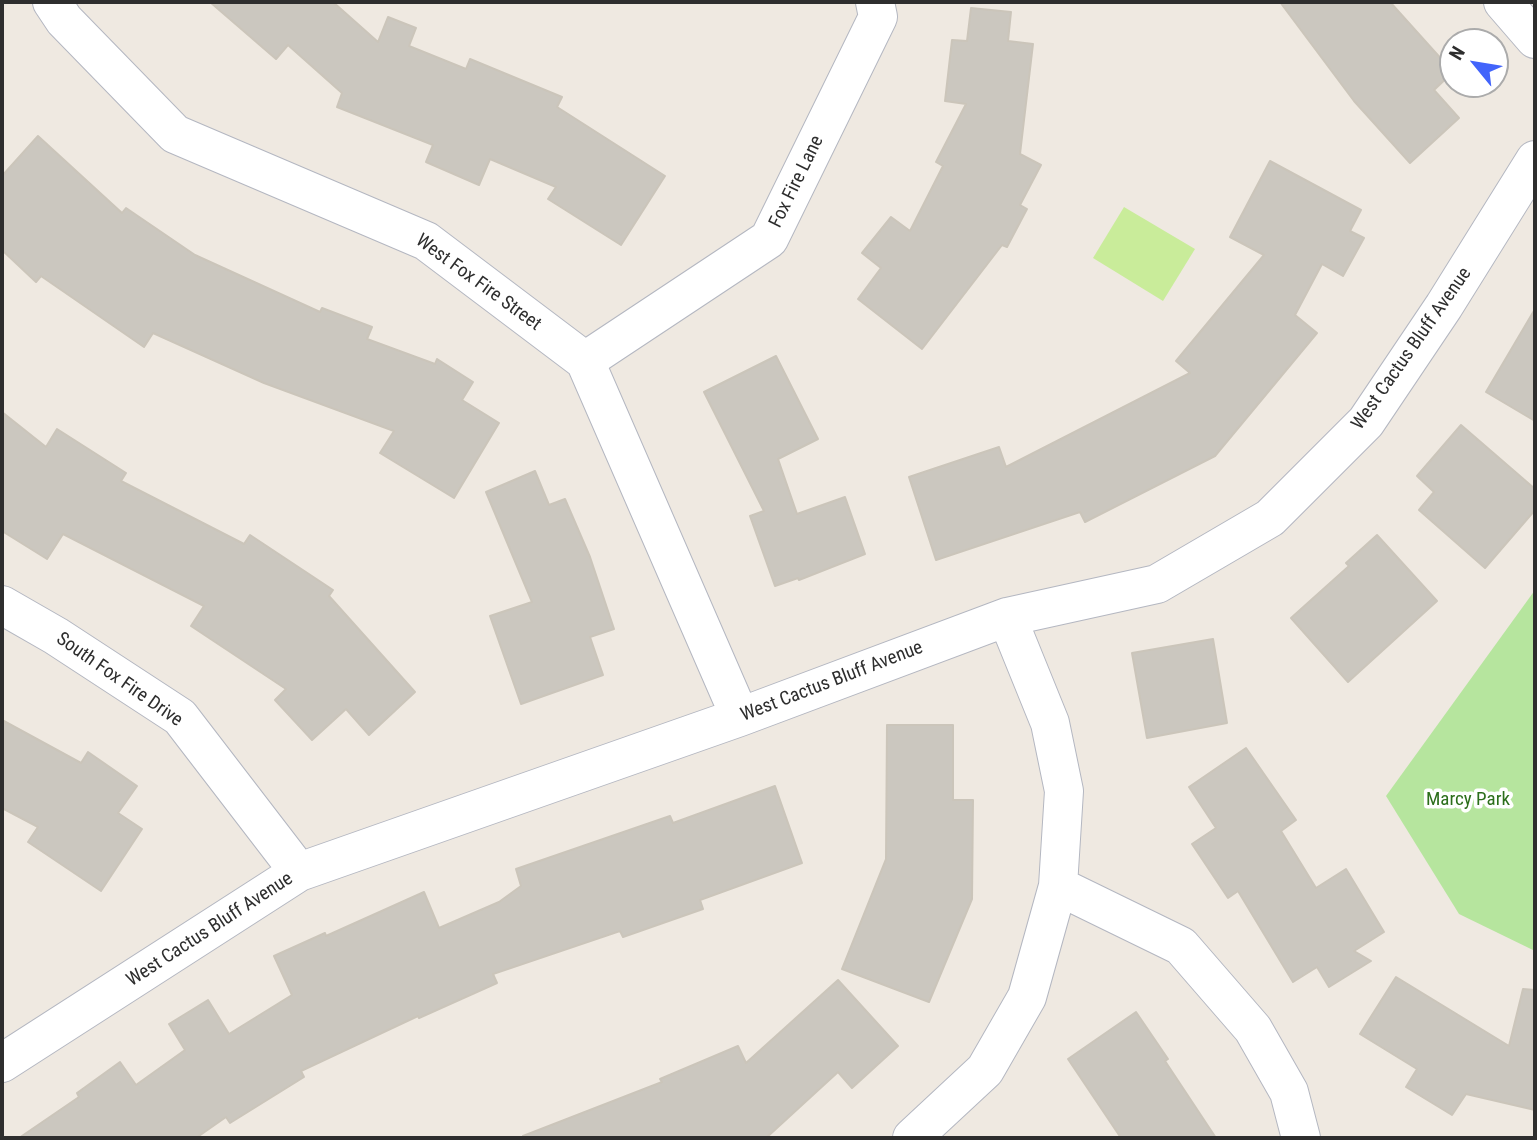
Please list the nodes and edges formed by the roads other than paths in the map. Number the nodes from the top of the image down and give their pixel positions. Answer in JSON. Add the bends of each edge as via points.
{"nodes":[{"id":1,"x":52,"y":2,"type":"edge"},
{"id":2,"x":875,"y":2,"type":"edge"},
{"id":3,"x":1503,"y":2,"type":"edge"},
{"id":4,"x":1535,"y":39,"type":"edge"},
{"id":5,"x":1535,"y":160,"type":"edge"},
{"id":6,"x":585,"y":361,"type":"junction"},
{"id":7,"x":2,"y":605,"type":"edge"},
{"id":8,"x":1007,"y":617,"type":"junction"},
{"id":9,"x":740,"y":717,"type":"junction"},
{"id":10,"x":299,"y":872,"type":"junction"},
{"id":11,"x":1058,"y":886,"type":"junction"},
{"id":12,"x":2,"y":1063,"type":"edge"},
{"id":13,"x":912,"y":1138,"type":"edge"},
{"id":14,"x":1301,"y":1138,"type":"edge"}],
"edges":[{"from":1,"to":6,"type":"street","name":"West Fox Fire Street","via":[[174,134],[426,241]]},
{"from":2,"to":6,"type":"street","name":"Fox Fire Lane","via":[[878,17],[769,239]]},
{"from":3,"to":4,"type":"street"},
{"from":5,"to":8,"type":"street","name":"West Cactus Bluff Avenue","via":[[1366,422],[1270,518],[1157,584]]},
{"from":6,"to":9,"type":"street","name":"West Fox Fire Street"},
{"from":7,"to":10,"type":"street","name":"South Fox Fire Drive","via":[[180,717]]},
{"from":8,"to":9,"type":"street","name":"West Cactus Bluff Avenue"},
{"from":8,"to":11,"type":"street","via":[[1050,723],[1064,791]]},
{"from":9,"to":10,"type":"street","name":"West Cactus Bluff Avenue"},
{"from":10,"to":12,"type":"street","name":"West Cactus Bluff Avenue"},
{"from":11,"to":13,"type":"street","via":[[1027,997],[1009,1029],[985,1070]]},
{"from":11,"to":14,"type":"street","via":[[1181,946],[1253,1029],[1289,1092]]}]}
